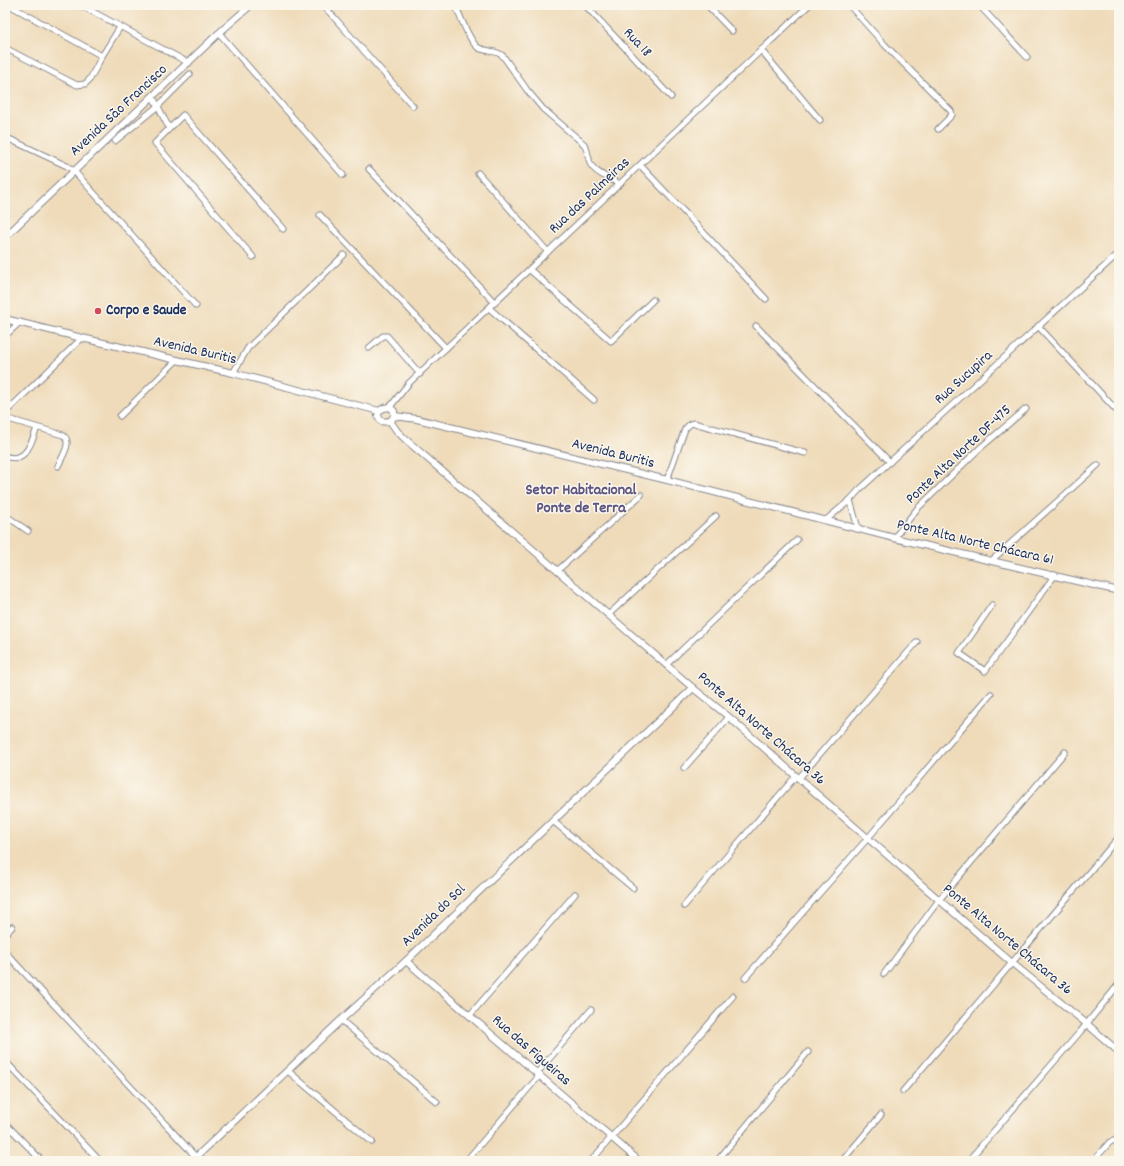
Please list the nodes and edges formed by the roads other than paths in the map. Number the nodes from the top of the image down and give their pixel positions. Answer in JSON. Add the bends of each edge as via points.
{"nodes":[{"id":1,"x":9,"y":5,"type":"edge"},
{"id":2,"x":251,"y":5,"type":"edge"},
{"id":3,"x":323,"y":5,"type":"edge"},
{"id":4,"x":455,"y":5,"type":"edge"},
{"id":5,"x":585,"y":5,"type":"edge"},
{"id":6,"x":707,"y":5,"type":"edge"},
{"id":7,"x":809,"y":5,"type":"edge"},
{"id":8,"x":849,"y":5,"type":"edge"},
{"id":9,"x":979,"y":5,"type":"edge"},
{"id":10,"x":84,"y":6,"type":"edge"},
{"id":11,"x":120,"y":27,"type":"junction"},
{"id":12,"x":732,"y":31,"type":"dead end"},
{"id":13,"x":219,"y":33,"type":"junction"},
{"id":14,"x":5,"y":48,"type":"edge"},
{"id":15,"x":761,"y":50,"type":"junction"},
{"id":16,"x":102,"y":56,"type":"junction"},
{"id":17,"x":1027,"y":57,"type":"dead end"},
{"id":18,"x":189,"y":63,"type":"junction"},
{"id":19,"x":190,"y":74,"type":"dead end"},
{"id":20,"x":153,"y":97,"type":"junction"},
{"id":21,"x":671,"y":97,"type":"dead end"},
{"id":22,"x":158,"y":106,"type":"junction"},
{"id":23,"x":413,"y":106,"type":"dead end"},
{"id":24,"x":820,"y":120,"type":"dead end"},
{"id":25,"x":169,"y":128,"type":"junction"},
{"id":26,"x":938,"y":129,"type":"dead end"},
{"id":27,"x":5,"y":137,"type":"edge"},
{"id":28,"x":115,"y":141,"type":"dead end"},
{"id":29,"x":640,"y":165,"type":"junction"},
{"id":30,"x":369,"y":169,"type":"dead end"},
{"id":31,"x":74,"y":171,"type":"junction"},
{"id":32,"x":478,"y":173,"type":"dead end"},
{"id":33,"x":343,"y":176,"type":"dead end"},
{"id":34,"x":620,"y":184,"type":"junction"},
{"id":35,"x":320,"y":215,"type":"dead end"},
{"id":36,"x":283,"y":229,"type":"dead end"},
{"id":37,"x":5,"y":237,"type":"edge"},
{"id":38,"x":548,"y":252,"type":"junction"},
{"id":39,"x":1119,"y":253,"type":"edge"},
{"id":40,"x":344,"y":255,"type":"dead end"},
{"id":41,"x":253,"y":257,"type":"dead end"},
{"id":42,"x":530,"y":270,"type":"junction"},
{"id":43,"x":766,"y":299,"type":"dead end"},
{"id":44,"x":653,"y":300,"type":"dead end"},
{"id":45,"x":495,"y":302,"type":"junction"},
{"id":46,"x":196,"y":306,"type":"dead end"},
{"id":47,"x":489,"y":308,"type":"junction"},
{"id":48,"x":5,"y":319,"type":"edge"},
{"id":49,"x":20,"y":322,"type":"junction"},
{"id":50,"x":756,"y":326,"type":"dead end"},
{"id":51,"x":1038,"y":326,"type":"junction"},
{"id":52,"x":5,"y":336,"type":"edge"},
{"id":53,"x":82,"y":338,"type":"junction"},
{"id":54,"x":369,"y":348,"type":"dead end"},
{"id":55,"x":446,"y":348,"type":"junction"},
{"id":56,"x":177,"y":360,"type":"junction"},
{"id":57,"x":233,"y":373,"type":"junction"},
{"id":58,"x":420,"y":374,"type":"junction"},
{"id":59,"x":594,"y":400,"type":"dead end"},
{"id":60,"x":390,"y":407,"type":"junction"},
{"id":61,"x":1026,"y":409,"type":"dead end"},
{"id":62,"x":379,"y":411,"type":"junction"},
{"id":63,"x":5,"y":413,"type":"edge"},
{"id":64,"x":1119,"y":413,"type":"edge"},
{"id":65,"x":120,"y":416,"type":"dead end"},
{"id":66,"x":5,"y":418,"type":"edge"},
{"id":67,"x":392,"y":418,"type":"junction"},
{"id":68,"x":37,"y":428,"type":"junction"},
{"id":69,"x":805,"y":452,"type":"dead end"},
{"id":70,"x":5,"y":456,"type":"edge"},
{"id":71,"x":890,"y":462,"type":"junction"},
{"id":72,"x":1098,"y":465,"type":"dead end"},
{"id":73,"x":58,"y":466,"type":"dead end"},
{"id":74,"x":668,"y":480,"type":"junction"},
{"id":75,"x":641,"y":495,"type":"dead end"},
{"id":76,"x":850,"y":500,"type":"junction"},
{"id":77,"x":5,"y":515,"type":"edge"},
{"id":78,"x":716,"y":516,"type":"dead end"},
{"id":79,"x":826,"y":520,"type":"junction"},
{"id":80,"x":858,"y":528,"type":"junction"},
{"id":81,"x":28,"y":531,"type":"dead end"},
{"id":82,"x":894,"y":538,"type":"junction"},
{"id":83,"x":797,"y":540,"type":"dead end"},
{"id":84,"x":992,"y":560,"type":"junction"},
{"id":85,"x":557,"y":571,"type":"junction"},
{"id":86,"x":1055,"y":575,"type":"junction"},
{"id":87,"x":1119,"y":591,"type":"edge"},
{"id":88,"x":992,"y":605,"type":"dead end"},
{"id":89,"x":608,"y":614,"type":"junction"},
{"id":90,"x":917,"y":642,"type":"dead end"},
{"id":91,"x":666,"y":665,"type":"junction"},
{"id":92,"x":693,"y":688,"type":"junction"},
{"id":93,"x":991,"y":694,"type":"dead end"},
{"id":94,"x":729,"y":717,"type":"junction"},
{"id":95,"x":1065,"y":752,"type":"dead end"},
{"id":96,"x":684,"y":768,"type":"dead end"},
{"id":97,"x":797,"y":777,"type":"junction"},
{"id":98,"x":553,"y":820,"type":"junction"},
{"id":99,"x":1119,"y":837,"type":"edge"},
{"id":100,"x":868,"y":838,"type":"junction"},
{"id":101,"x":633,"y":888,"type":"dead end"},
{"id":102,"x":576,"y":894,"type":"dead end"},
{"id":103,"x":939,"y":900,"type":"junction"},
{"id":104,"x":684,"y":906,"type":"dead end"},
{"id":105,"x":12,"y":927,"type":"dead end"},
{"id":106,"x":5,"y":934,"type":"edge"},
{"id":107,"x":5,"y":952,"type":"edge"},
{"id":108,"x":406,"y":961,"type":"junction"},
{"id":109,"x":1012,"y":963,"type":"junction"},
{"id":110,"x":884,"y":974,"type":"dead end"},
{"id":111,"x":745,"y":978,"type":"dead end"},
{"id":112,"x":1119,"y":984,"type":"edge"},
{"id":113,"x":733,"y":996,"type":"dead end"},
{"id":114,"x":591,"y":1010,"type":"dead end"},
{"id":115,"x":470,"y":1015,"type":"junction"},
{"id":116,"x":341,"y":1020,"type":"junction"},
{"id":117,"x":1087,"y":1024,"type":"junction"},
{"id":118,"x":808,"y":1052,"type":"dead end"},
{"id":119,"x":1119,"y":1052,"type":"edge"},
{"id":120,"x":5,"y":1061,"type":"edge"},
{"id":121,"x":288,"y":1071,"type":"junction"},
{"id":122,"x":538,"y":1074,"type":"junction"},
{"id":123,"x":903,"y":1091,"type":"dead end"},
{"id":124,"x":438,"y":1102,"type":"dead end"},
{"id":125,"x":881,"y":1115,"type":"dead end"},
{"id":126,"x":5,"y":1122,"type":"edge"},
{"id":127,"x":612,"y":1137,"type":"junction"},
{"id":128,"x":1119,"y":1139,"type":"edge"},
{"id":129,"x":372,"y":1142,"type":"dead end"},
{"id":130,"x":194,"y":1159,"type":"edge"},
{"id":131,"x":42,"y":1161,"type":"edge"},
{"id":132,"x":100,"y":1161,"type":"edge"},
{"id":133,"x":466,"y":1161,"type":"edge"},
{"id":134,"x":591,"y":1161,"type":"edge"},
{"id":135,"x":639,"y":1161,"type":"edge"},
{"id":136,"x":717,"y":1161,"type":"edge"},
{"id":137,"x":842,"y":1161,"type":"edge"},
{"id":138,"x":968,"y":1161,"type":"edge"},
{"id":139,"x":1093,"y":1161,"type":"edge"}],
"edges":[{"from":1,"to":16,"type":"street"},
{"from":2,"to":13,"type":"street","name":"Avenida São Francisco"},
{"from":3,"to":23,"type":"street"},
{"from":4,"to":34,"type":"street","via":[[476,46],[500,53],[543,109],[584,144],[593,168]]},
{"from":5,"to":21,"type":"street","name":"Rua 18"},
{"from":6,"to":12,"type":"street"},
{"from":7,"to":15,"type":"street","name":"Rua das Palmeiras"},
{"from":8,"to":26,"type":"street","via":[[951,111],[952,115]]},
{"from":9,"to":17,"type":"street"},
{"from":10,"to":11,"type":"street"},
{"from":11,"to":16,"type":"street"},
{"from":11,"to":18,"type":"street"},
{"from":13,"to":18,"type":"street","name":"Avenida São Francisco"},
{"from":13,"to":33,"type":"street"},
{"from":14,"to":16,"type":"street","via":[[77,85],[90,80]]},
{"from":15,"to":24,"type":"street"},
{"from":15,"to":29,"type":"street","name":"Rua das Palmeiras"},
{"from":18,"to":20,"type":"street","name":"Avenida São Francisco"},
{"from":19,"to":22,"type":"street"},
{"from":20,"to":22,"type":"street"},
{"from":20,"to":31,"type":"street","name":"Avenida São Francisco"},
{"from":22,"to":25,"type":"street"},
{"from":22,"to":28,"type":"street"},
{"from":25,"to":36,"type":"street","via":[[182,115]]},
{"from":25,"to":41,"type":"street","via":[[155,143]]},
{"from":27,"to":31,"type":"street"},
{"from":29,"to":34,"type":"street","name":"Rua das Palmeiras"},
{"from":29,"to":43,"type":"street"},
{"from":30,"to":45,"type":"street"},
{"from":31,"to":37,"type":"street","name":"Avenida São Francisco"},
{"from":31,"to":46,"type":"street"},
{"from":32,"to":38,"type":"street"},
{"from":34,"to":38,"type":"street","name":"Rua das Palmeiras"},
{"from":35,"to":55,"type":"street"},
{"from":38,"to":42,"type":"street","name":"Rua das Palmeiras"},
{"from":39,"to":51,"type":"street","name":"Rua Sucupira"},
{"from":40,"to":57,"type":"street","via":[[248,348]]},
{"from":42,"to":44,"type":"street","via":[[611,341]]},
{"from":42,"to":45,"type":"street","name":"Rua das Palmeiras"},
{"from":45,"to":47,"type":"street","name":"Rua das Palmeiras"},
{"from":47,"to":55,"type":"street","name":"Rua das Palmeiras"},
{"from":47,"to":59,"type":"street"},
{"from":48,"to":49,"type":"street","name":"Avenida Buritis"},
{"from":49,"to":52,"type":"street"},
{"from":49,"to":53,"type":"street","name":"Avenida Buritis"},
{"from":50,"to":71,"type":"street"},
{"from":51,"to":64,"type":"street"},
{"from":51,"to":71,"type":"street","name":"Rua Sucupira"},
{"from":53,"to":56,"type":"street","name":"Avenida Buritis"},
{"from":53,"to":63,"type":"street"},
{"from":54,"to":58,"type":"street","via":[[383,336],[387,336]]},
{"from":55,"to":58,"type":"street","name":"Rua das Palmeiras"},
{"from":56,"to":57,"type":"street","name":"Avenida Buritis"},
{"from":56,"to":65,"type":"street"},
{"from":57,"to":62,"type":"street","name":"Avenida Buritis"},
{"from":58,"to":60,"type":"street","name":"Rua das Palmeiras","via":[[409,383]]},
{"from":60,"to":62,"type":"street"},
{"from":60,"to":67,"type":"street","via":[[394,411]]},
{"from":61,"to":82,"type":"street","name":"Ponte Alta Norte DF-475","via":[[979,449],[917,509]]},
{"from":62,"to":67,"type":"street","via":[[381,421],[385,422]]},
{"from":66,"to":68,"type":"street"},
{"from":67,"to":74,"type":"street","name":"Avenida Buritis","via":[[416,419]]},
{"from":67,"to":85,"type":"street","name":"Ponte Alta Norte Chácara 36","via":[[396,430],[405,439]]},
{"from":68,"to":70,"type":"street","via":[[30,446],[23,455],[17,458]]},
{"from":68,"to":73,"type":"street","via":[[66,437],[67,445]]},
{"from":69,"to":74,"type":"street","via":[[694,423],[686,429]]},
{"from":71,"to":76,"type":"street","name":"Rua Sucupira"},
{"from":72,"to":84,"type":"street"},
{"from":74,"to":79,"type":"street","name":"Avenida Buritis"},
{"from":75,"to":85,"type":"street"},
{"from":76,"to":79,"type":"street","name":"Rua Sucupira"},
{"from":76,"to":80,"type":"street"},
{"from":77,"to":81,"type":"street"},
{"from":78,"to":89,"type":"street"},
{"from":79,"to":80,"type":"street","name":"Ponte Alta Norte Chácara 61"},
{"from":80,"to":82,"type":"street","name":"Ponte Alta Norte Chácara 61"},
{"from":82,"to":84,"type":"street","name":"Ponte Alta Norte Chácara 61"},
{"from":83,"to":91,"type":"street"},
{"from":84,"to":86,"type":"street","name":"Ponte Alta Norte Chácara 61"},
{"from":85,"to":89,"type":"street","name":"Ponte Alta Norte Chácara 36"},
{"from":86,"to":87,"type":"street","name":"Ponte Alta Norte Chácara 61"},
{"from":86,"to":88,"type":"street","via":[[985,671],[959,653]]},
{"from":89,"to":91,"type":"street","name":"Ponte Alta Norte Chácara 36"},
{"from":90,"to":97,"type":"street"},
{"from":91,"to":92,"type":"street","name":"Ponte Alta Norte Chácara 36"},
{"from":92,"to":94,"type":"street","name":"Ponte Alta Norte Chácara 36"},
{"from":92,"to":98,"type":"street","name":"Avenida do Sol"},
{"from":93,"to":100,"type":"street"},
{"from":94,"to":96,"type":"street"},
{"from":94,"to":97,"type":"street","name":"Ponte Alta Norte Chácara 36"},
{"from":95,"to":103,"type":"street"},
{"from":97,"to":100,"type":"street","name":"Ponte Alta Norte Chácara 36"},
{"from":97,"to":104,"type":"street"},
{"from":98,"to":101,"type":"street"},
{"from":98,"to":108,"type":"street","name":"Avenida do Sol"},
{"from":99,"to":109,"type":"street"},
{"from":100,"to":103,"type":"street","name":"Ponte Alta Norte Chácara 36"},
{"from":100,"to":111,"type":"street"},
{"from":102,"to":115,"type":"street"},
{"from":103,"to":109,"type":"street","name":"Ponte Alta Norte Chácara 36"},
{"from":103,"to":110,"type":"street"},
{"from":105,"to":106,"type":"street"},
{"from":107,"to":130,"type":"street"},
{"from":108,"to":115,"type":"street","name":"Rua das Figueiras"},
{"from":108,"to":116,"type":"street","name":"Avenida do Sol"},
{"from":109,"to":117,"type":"street","name":"Ponte Alta Norte Chácara 36"},
{"from":109,"to":123,"type":"street"},
{"from":112,"to":117,"type":"street"},
{"from":113,"to":127,"type":"street"},
{"from":114,"to":122,"type":"street"},
{"from":115,"to":122,"type":"street","name":"Rua das Figueiras"},
{"from":116,"to":121,"type":"street","name":"Avenida do Sol"},
{"from":116,"to":124,"type":"street"},
{"from":117,"to":119,"type":"street","name":"Ponte Alta Norte Chácara 36"},
{"from":117,"to":138,"type":"street"},
{"from":118,"to":136,"type":"street"},
{"from":120,"to":132,"type":"street"},
{"from":121,"to":129,"type":"street"},
{"from":121,"to":130,"type":"street","name":"Avenida do Sol"},
{"from":122,"to":127,"type":"street","name":"Rua das Figueiras"},
{"from":122,"to":133,"type":"street"},
{"from":125,"to":137,"type":"street"},
{"from":126,"to":131,"type":"street"},
{"from":127,"to":134,"type":"street"},
{"from":127,"to":135,"type":"street","name":"Rua das Figueiras"},
{"from":128,"to":139,"type":"street","via":[[1110,1142]]}]}
